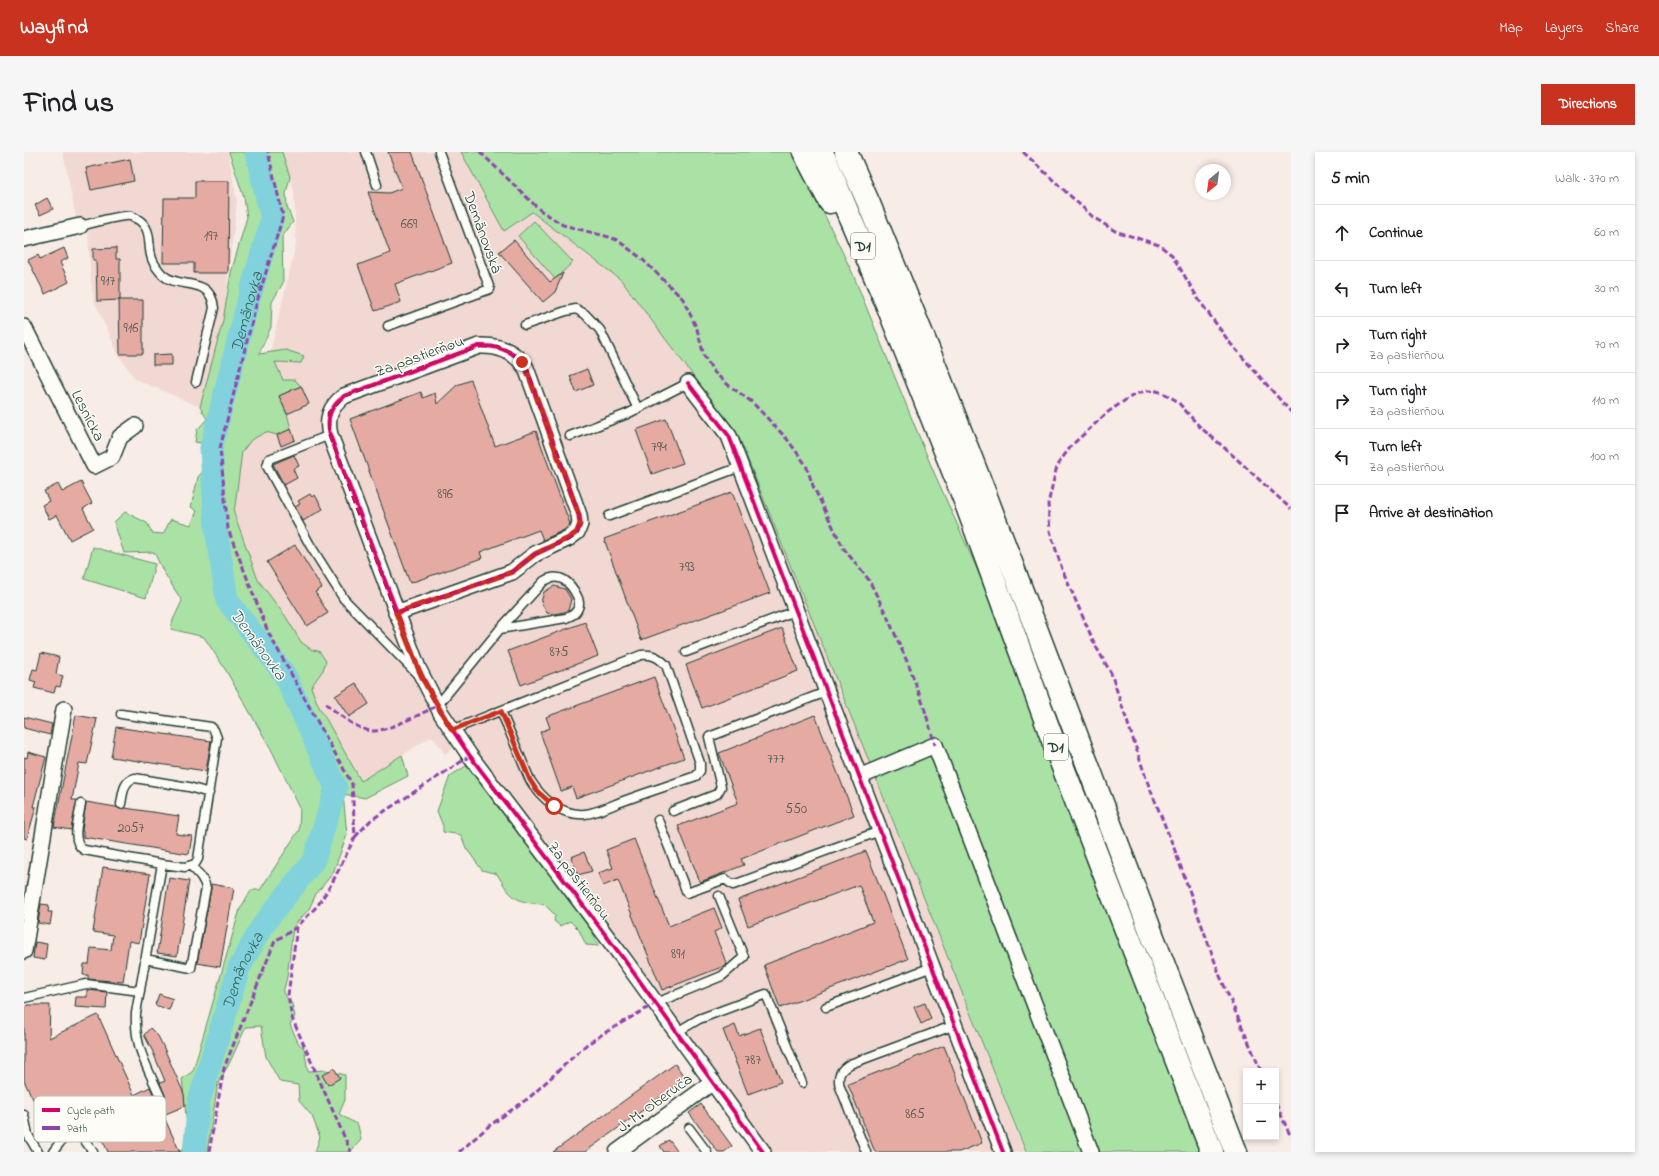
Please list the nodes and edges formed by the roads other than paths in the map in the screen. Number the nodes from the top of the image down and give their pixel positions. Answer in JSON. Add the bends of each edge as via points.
{"nodes":[{"id":1,"x":366,"y":152,"type":"edge"},
{"id":2,"x":439,"y":152,"type":"edge"},
{"id":3,"x":804,"y":152,"type":"edge"},
{"id":4,"x":822,"y":152,"type":"edge"},
{"id":5,"x":846,"y":152,"type":"edge"},
{"id":6,"x":859,"y":152,"type":"edge"},
{"id":7,"x":377,"y":185,"type":"dead end"},
{"id":8,"x":869,"y":204,"type":"junction"},
{"id":9,"x":80,"y":226,"type":"joint"},
{"id":10,"x":24,"y":239,"type":"edge"},
{"id":11,"x":525,"y":325,"type":"dead end"},
{"id":12,"x":388,"y":326,"type":"dead end"},
{"id":13,"x":24,"y":327,"type":"edge"},
{"id":14,"x":902,"y":342,"type":"junction"},
{"id":15,"x":196,"y":382,"type":"dead end"},
{"id":16,"x":688,"y":383,"type":"joint"},
{"id":17,"x":638,"y":409,"type":"junction"},
{"id":18,"x":135,"y":426,"type":"dead end"},
{"id":19,"x":330,"y":435,"type":"junction"},
{"id":20,"x":570,"y":436,"type":"dead end"},
{"id":21,"x":740,"y":467,"type":"junction"},
{"id":22,"x":609,"y":516,"type":"dead end"},
{"id":23,"x":795,"y":611,"type":"junction"},
{"id":24,"x":396,"y":613,"type":"junction"},
{"id":25,"x":500,"y":629,"type":"junction"},
{"id":26,"x":686,"y":652,"type":"dead end"},
{"id":27,"x":423,"y":680,"type":"junction"},
{"id":28,"x":826,"y":692,"type":"junction"},
{"id":29,"x":437,"y":706,"type":"junction"},
{"id":30,"x":64,"y":709,"type":"dead end"},
{"id":31,"x":501,"y":711,"type":"junction"},
{"id":32,"x":121,"y":714,"type":"dead end"},
{"id":33,"x":452,"y":730,"type":"junction"},
{"id":34,"x":859,"y":777,"type":"junction"},
{"id":35,"x":209,"y":793,"type":"junction"},
{"id":36,"x":81,"y":804,"type":"dead end"},
{"id":37,"x":121,"y":804,"type":"dead end"},
{"id":38,"x":673,"y":811,"type":"dead end"},
{"id":39,"x":658,"y":820,"type":"dead end"},
{"id":40,"x":880,"y":831,"type":"junction"},
{"id":41,"x":162,"y":864,"type":"junction"},
{"id":42,"x":191,"y":866,"type":"junction"},
{"id":43,"x":719,"y":896,"type":"dead end"},
{"id":44,"x":24,"y":951,"type":"edge"},
{"id":45,"x":146,"y":959,"type":"junction"},
{"id":46,"x":932,"y":967,"type":"junction"},
{"id":47,"x":140,"y":991,"type":"junction"},
{"id":48,"x":24,"y":998,"type":"edge"},
{"id":49,"x":656,"y":1003,"type":"junction"},
{"id":50,"x":826,"y":1007,"type":"dead end"},
{"id":51,"x":955,"y":1025,"type":"junction"},
{"id":52,"x":677,"y":1032,"type":"junction"},
{"id":53,"x":713,"y":1082,"type":"junction"},
{"id":54,"x":802,"y":1083,"type":"dead end"},
{"id":55,"x":160,"y":1096,"type":"dead end"},
{"id":56,"x":24,"y":1114,"type":"edge"},
{"id":57,"x":689,"y":1128,"type":"dead end"},
{"id":58,"x":60,"y":1142,"type":"edge"},
{"id":59,"x":86,"y":1142,"type":"edge"},
{"id":60,"x":38,"y":1152,"type":"edge"},
{"id":61,"x":53,"y":1152,"type":"edge"},
{"id":62,"x":93,"y":1152,"type":"edge"},
{"id":63,"x":617,"y":1152,"type":"edge"},
{"id":64,"x":707,"y":1152,"type":"edge"},
{"id":65,"x":762,"y":1152,"type":"edge"},
{"id":66,"x":866,"y":1152,"type":"edge"},
{"id":67,"x":1003,"y":1152,"type":"edge"},
{"id":68,"x":1091,"y":1152,"type":"edge"},
{"id":69,"x":1212,"y":1152,"type":"edge"},
{"id":70,"x":1236,"y":1152,"type":"edge"}],
"edges":[{"from":1,"to":7,"type":"lane"},
{"from":2,"to":12,"type":"lane","name":"Demänovská","via":[[490,289]]},
{"from":3,"to":14,"type":"highway"},
{"from":4,"to":14,"type":"highway","number":"D1"},
{"from":5,"to":8,"type":"highway","number":"D1"},
{"from":6,"to":8,"type":"highway"},
{"from":8,"to":70,"type":"highway","number":"D1","via":[[984,492]]},
{"from":9,"to":10,"type":"street"},
{"from":9,"to":15,"type":"lane","via":[[131,216],[137,219],[148,229],[152,260],[163,275],[172,280],[196,284],[210,294],[214,308]]},
{"from":11,"to":17,"type":"lane","via":[[566,310],[576,310],[585,314],[600,330]]},
{"from":13,"to":18,"type":"street","name":"Lesnícka","via":[[94,466],[112,457],[120,437]]},
{"from":14,"to":69,"type":"highway","number":"D1","via":[[965,501],[1059,756]]},
{"from":16,"to":17,"type":"lane"},
{"from":16,"to":21,"type":"street","via":[[728,436]]},
{"from":17,"to":20,"type":"lane"},
{"from":19,"to":24,"type":"street","name":"Za pastierňou"},
{"from":19,"to":24,"type":"street","name":"Za pastierňou","via":[[327,424],[329,413],[344,396],[479,346],[506,349],[526,368],[579,515],[580,524],[577,532],[535,554],[512,572]]},
{"from":19,"to":27,"type":"lane","via":[[269,459],[266,466],[310,545],[344,599]]},
{"from":21,"to":22,"type":"lane"},
{"from":21,"to":23,"type":"street"},
{"from":23,"to":26,"type":"lane"},
{"from":23,"to":28,"type":"street"},
{"from":24,"to":27,"type":"street","name":"Za pastierňou"},
{"from":25,"to":25,"type":"lane","via":[[544,581],[551,578],[561,578],[571,585],[579,601],[579,608],[566,618]]},
{"from":25,"to":29,"type":"lane"},
{"from":27,"to":29,"type":"street","name":"Za pastierňou"},
{"from":28,"to":34,"type":"street"},
{"from":28,"to":38,"type":"lane","via":[[709,737],[721,787],[717,794]]},
{"from":29,"to":33,"type":"street","name":"Za pastierňou"},
{"from":30,"to":44,"type":"street"},
{"from":31,"to":31,"type":"lane","via":[[641,655],[651,655],[666,665],[700,763],[700,771],[696,776],[586,814],[564,811],[546,800],[530,780]]},
{"from":31,"to":33,"type":"lane"},
{"from":32,"to":35,"type":"lane","via":[[211,727],[217,738]]},
{"from":33,"to":49,"type":"street","name":"Za pastierňou"},
{"from":34,"to":40,"type":"street"},
{"from":34,"to":68,"type":"street","via":[[935,745]]},
{"from":35,"to":37,"type":"lane","via":[[135,778],[125,785]]},
{"from":35,"to":42,"type":"lane","via":[[198,859]]},
{"from":36,"to":41,"type":"lane","via":[[76,839],[79,848]]},
{"from":39,"to":40,"type":"lane","via":[[687,893],[725,879],[732,885]]},
{"from":40,"to":46,"type":"street"},
{"from":41,"to":42,"type":"lane"},
{"from":41,"to":45,"type":"lane"},
{"from":42,"to":45,"type":"lane","via":[[203,879],[206,888],[191,968]]},
{"from":43,"to":49,"type":"lane","via":[[744,957],[722,976]]},
{"from":45,"to":47,"type":"lane"},
{"from":46,"to":50,"type":"lane"},
{"from":46,"to":51,"type":"street"},
{"from":47,"to":48,"type":"lane","via":[[86,984]]},
{"from":47,"to":55,"type":"lane","via":[[135,1029],[137,1042]]},
{"from":49,"to":52,"type":"street","name":"Za pastierňou"},
{"from":51,"to":66,"type":"lane","via":[[850,1064],[839,1073],[840,1087]]},
{"from":51,"to":67,"type":"street"},
{"from":52,"to":53,"type":"street","name":"Za pastierňou"},
{"from":52,"to":54,"type":"lane","via":[[699,1019],[766,994]]},
{"from":53,"to":63,"type":"street","name":"J. M. Oberuča"},
{"from":53,"to":65,"type":"street","name":"Za pastierňou"},
{"from":56,"to":60,"type":"lane","via":[[28,1135]]},
{"from":57,"to":64,"type":"lane"},
{"from":58,"to":61,"type":"lane"},
{"from":59,"to":62,"type":"lane"}]}
